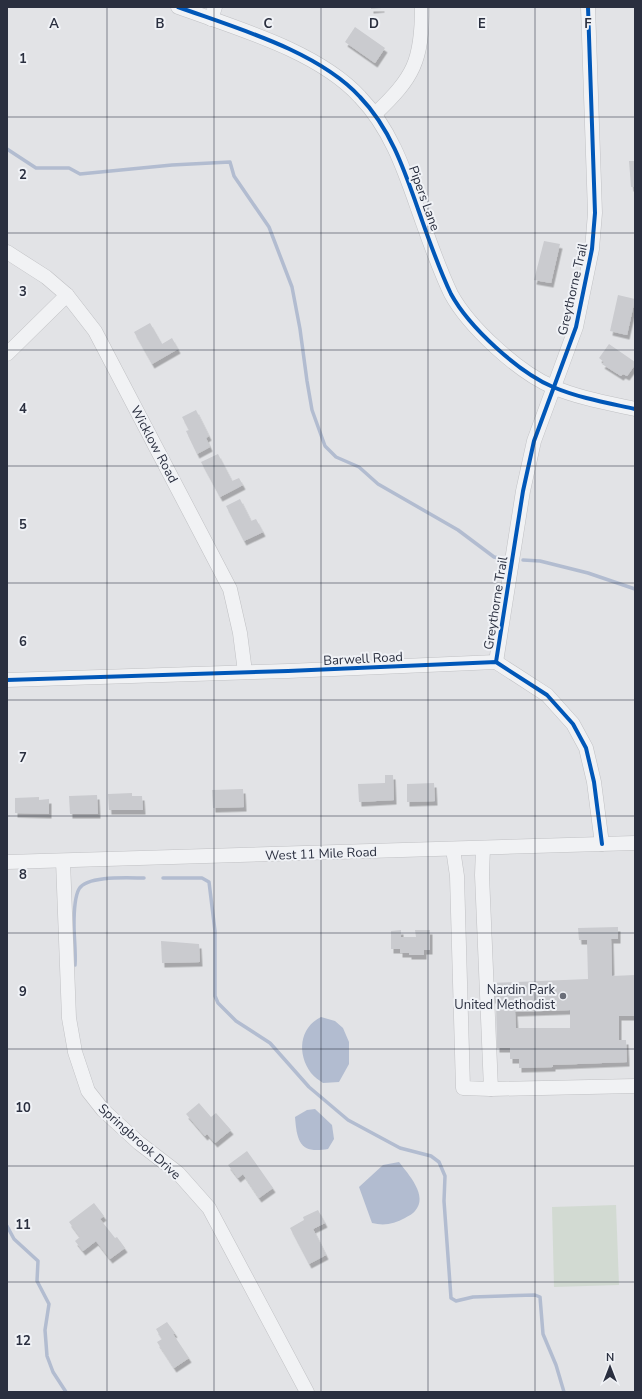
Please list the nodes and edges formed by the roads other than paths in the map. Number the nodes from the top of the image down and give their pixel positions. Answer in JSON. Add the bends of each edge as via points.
{"nodes":[{"id":1,"x":178,"y":7,"type":"edge"},
{"id":2,"x":422,"y":7,"type":"edge"},
{"id":3,"x":588,"y":7,"type":"edge"},
{"id":4,"x":213,"y":13,"type":"edge"},
{"id":5,"x":375,"y":114,"type":"junction"},
{"id":6,"x":7,"y":252,"type":"edge"},
{"id":7,"x":67,"y":295,"type":"junction"},
{"id":8,"x":7,"y":354,"type":"edge"},
{"id":9,"x":553,"y":387,"type":"junction"},
{"id":10,"x":635,"y":409,"type":"edge"},
{"id":11,"x":496,"y":662,"type":"junction"},
{"id":12,"x":245,"y":672,"type":"junction"},
{"id":13,"x":7,"y":680,"type":"edge"},
{"id":14,"x":635,"y":843,"type":"edge"},
{"id":15,"x":602,"y":844,"type":"junction"},
{"id":16,"x":483,"y":848,"type":"junction"},
{"id":17,"x":453,"y":849,"type":"junction"},
{"id":18,"x":64,"y":861,"type":"junction"},
{"id":19,"x":7,"y":862,"type":"edge"},
{"id":20,"x":635,"y":1086,"type":"edge"},
{"id":21,"x":491,"y":1089,"type":"junction"},
{"id":22,"x":307,"y":1392,"type":"edge"}],
"edges":[{"from":1,"to":4,"type":"street","name":"Pipers Lane"},
{"from":2,"to":5,"type":"street","via":[[420,47],[416,62],[394,96]]},
{"from":3,"to":9,"type":"street","name":"Greythorne Trail","via":[[595,212],[592,249],[576,327]]},
{"from":4,"to":5,"type":"street","name":"Pipers Lane","via":[[309,58],[338,77],[360,96]]},
{"from":5,"to":9,"type":"street","name":"Pipers Lane","via":[[393,144],[452,295],[474,325],[500,352]]},
{"from":6,"to":7,"type":"street","name":"Wicklow Road","via":[[46,276]]},
{"from":7,"to":8,"type":"street"},
{"from":7,"to":12,"type":"street","name":"Wicklow Road","via":[[95,331],[230,589],[240,633]]},
{"from":9,"to":10,"type":"street","name":"Pipers Lane","via":[[597,402]]},
{"from":9,"to":11,"type":"street","name":"Greythorne Trail","via":[[534,441],[523,491]]},
{"from":11,"to":12,"type":"street","name":"Barwell Road"},
{"from":11,"to":15,"type":"street","via":[[547,695],[573,724],[586,748],[591,768]]},
{"from":12,"to":13,"type":"street","name":"Barwell Road"},
{"from":14,"to":15,"type":"street","name":"West 11 Mile Road"},
{"from":15,"to":16,"type":"street","name":"West 11 Mile Road"},
{"from":16,"to":17,"type":"street","name":"West 11 Mile Road"},
{"from":16,"to":21,"type":"street"},
{"from":17,"to":18,"type":"street","name":"West 11 Mile Road"},
{"from":17,"to":21,"type":"street","via":[[457,876],[463,1088]]},
{"from":18,"to":19,"type":"street","name":"West 11 Mile Road"},
{"from":18,"to":22,"type":"street","name":"Springbrook Drive","via":[[69,1018],[75,1052],[88,1092],[103,1110],[178,1173],[209,1208]]},
{"from":20,"to":21,"type":"street"}]}
